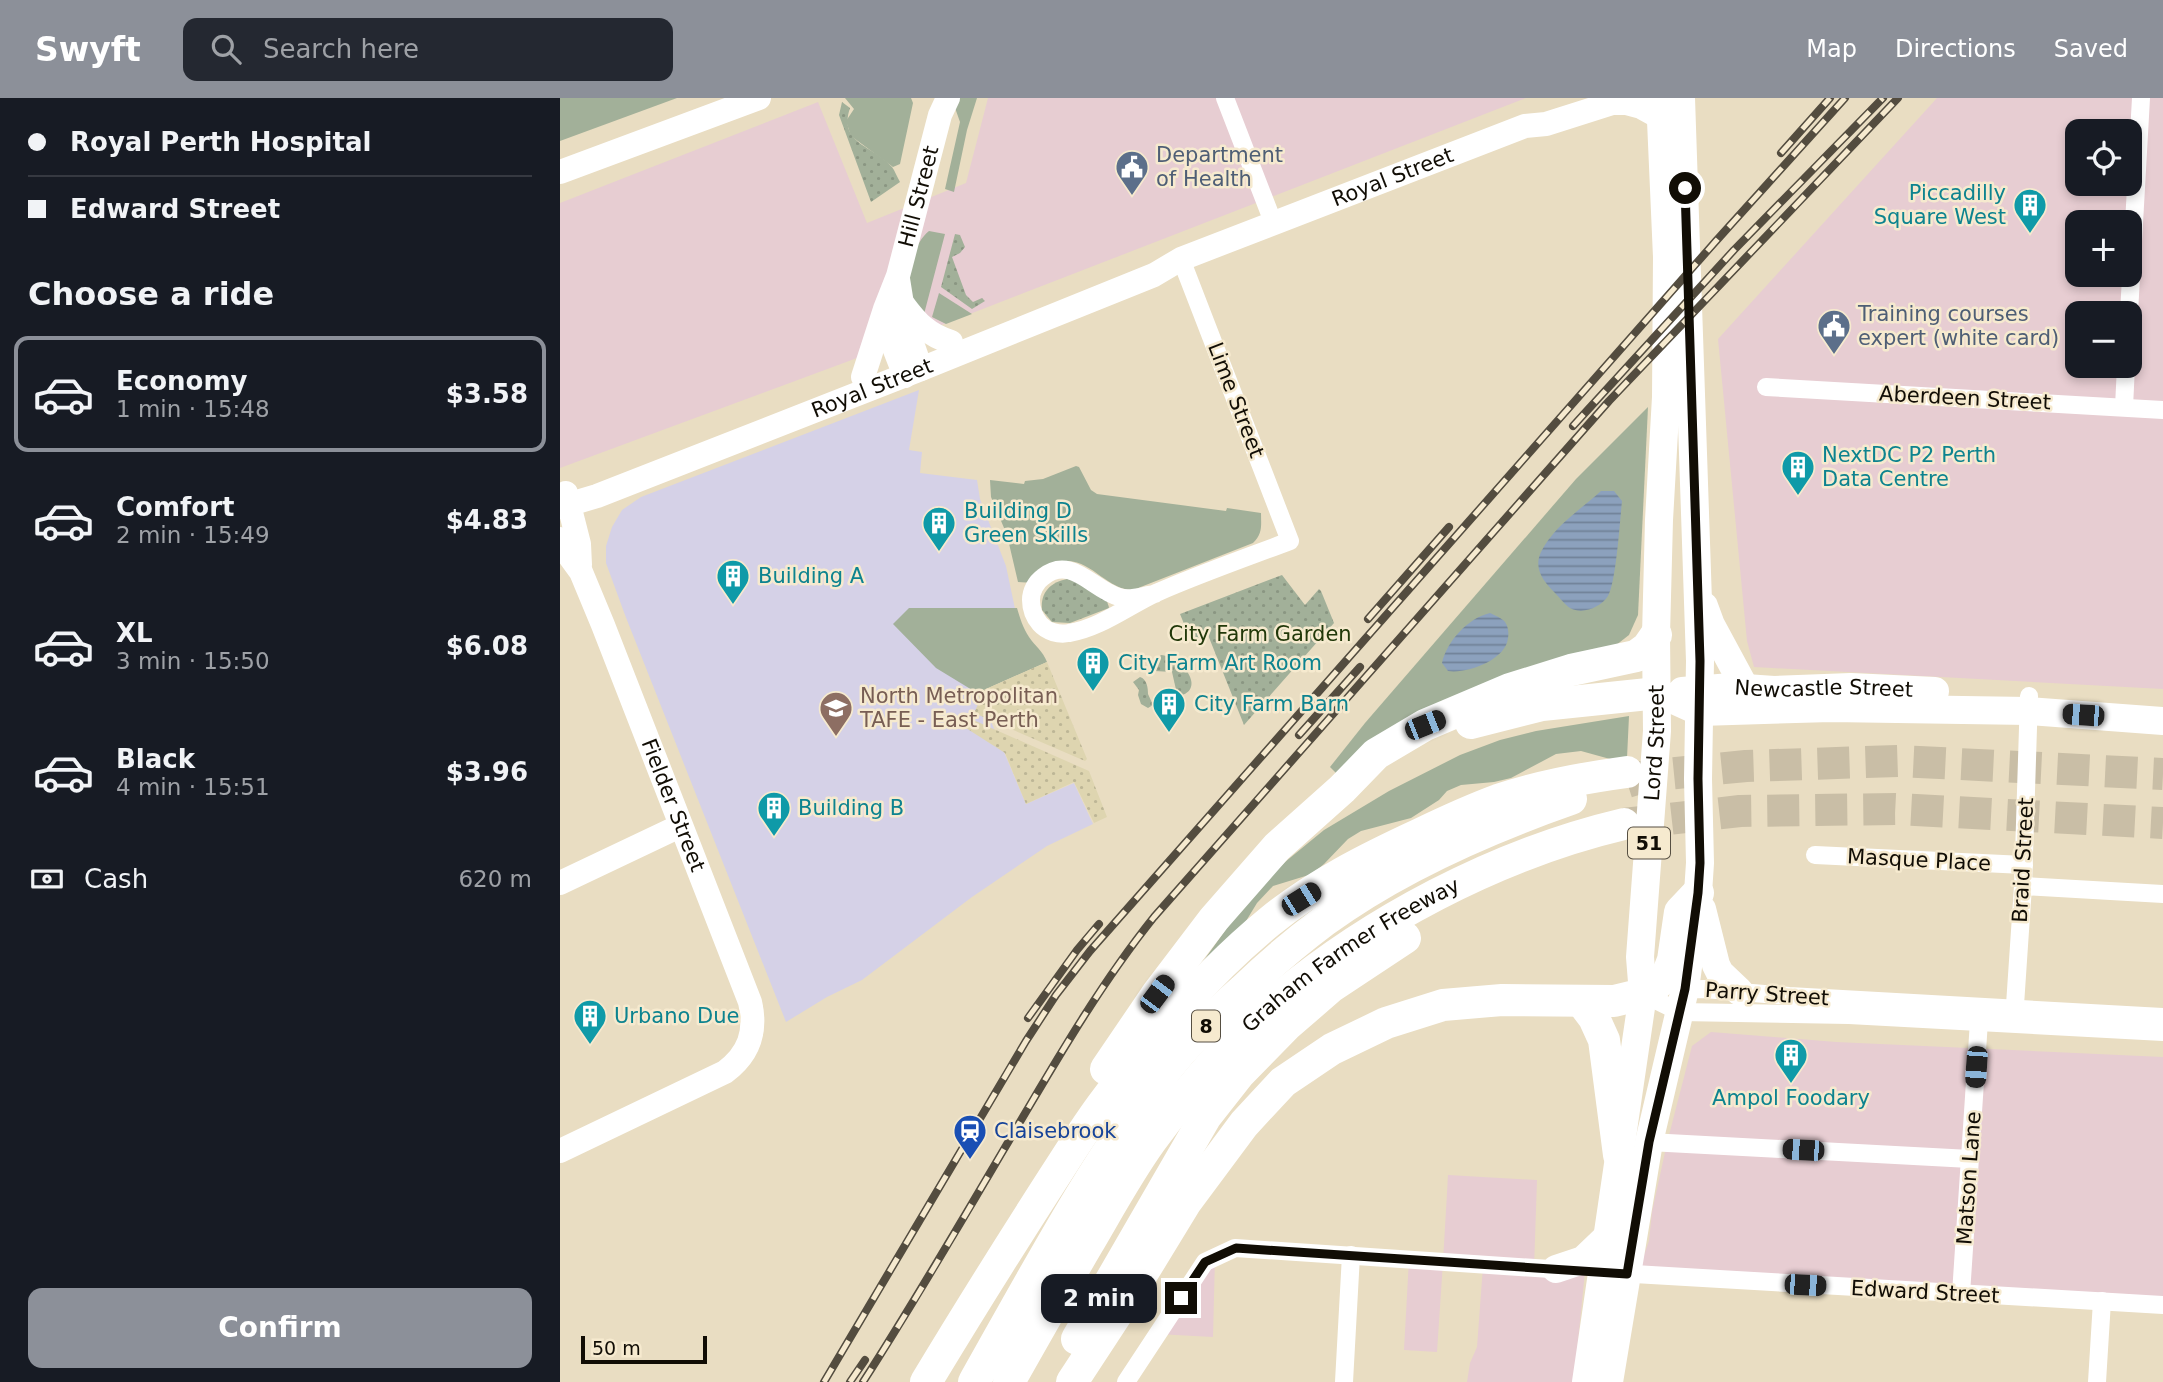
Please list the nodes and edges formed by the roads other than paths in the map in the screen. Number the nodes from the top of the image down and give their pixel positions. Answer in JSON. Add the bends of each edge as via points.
{"nodes":[{"id":1,"x":759,"y":98,"type":"edge"},
{"id":2,"x":1226,"y":98,"type":"edge"},
{"id":3,"x":1572,"y":98,"type":"edge"},
{"id":4,"x":1681,"y":98,"type":"edge"},
{"id":5,"x":2141,"y":98,"type":"edge"},
{"id":6,"x":940,"y":104,"type":"edge"},
{"id":7,"x":1661,"y":108,"type":"edge"},
{"id":8,"x":1525,"y":126,"type":"junction"},
{"id":9,"x":560,"y":172,"type":"edge"},
{"id":10,"x":1273,"y":222,"type":"junction"},
{"id":11,"x":1181,"y":259,"type":"junction"},
{"id":12,"x":2130,"y":301,"type":"edge"},
{"id":13,"x":892,"y":305,"type":"junction"},
{"id":14,"x":951,"y":342,"type":"junction"},
{"id":15,"x":911,"y":366,"type":"junction"},
{"id":16,"x":863,"y":377,"type":"junction"},
{"id":17,"x":2125,"y":378,"type":"edge"},
{"id":18,"x":1766,"y":387,"type":"dead end"},
{"id":19,"x":2124,"y":407,"type":"junction"},
{"id":20,"x":2163,"y":410,"type":"edge"},
{"id":21,"x":564,"y":500,"type":"edge"},
{"id":22,"x":560,"y":539,"type":"edge"},
{"id":23,"x":581,"y":572,"type":"junction"},
{"id":24,"x":1698,"y":591,"type":"junction"},
{"id":25,"x":1156,"y":594,"type":"junction"},
{"id":26,"x":1656,"y":635,"type":"junction"},
{"id":27,"x":1745,"y":688,"type":"junction"},
{"id":28,"x":1658,"y":693,"type":"junction"},
{"id":29,"x":1700,"y":700,"type":"junction"},
{"id":30,"x":2029,"y":703,"type":"junction"},
{"id":31,"x":2163,"y":706,"type":"edge"},
{"id":32,"x":2163,"y":721,"type":"edge"},
{"id":33,"x":1342,"y":789,"type":"junction"},
{"id":34,"x":1624,"y":824,"type":"tunnel mouth"},
{"id":35,"x":680,"y":826,"type":"junction"},
{"id":36,"x":1540,"y":849,"type":"junction"},
{"id":37,"x":1815,"y":855,"type":"dead end"},
{"id":38,"x":2024,"y":865,"type":"junction"},
{"id":39,"x":560,"y":883,"type":"edge"},
{"id":40,"x":2023,"y":886,"type":"junction"},
{"id":41,"x":1698,"y":893,"type":"junction"},
{"id":42,"x":2163,"y":894,"type":"edge"},
{"id":43,"x":1739,"y":991,"type":"junction"},
{"id":44,"x":1643,"y":994,"type":"junction"},
{"id":45,"x":1683,"y":1000,"type":"junction"},
{"id":46,"x":1582,"y":1002,"type":"junction"},
{"id":47,"x":2015,"y":1016,"type":"junction"},
{"id":48,"x":2163,"y":1017,"type":"edge"},
{"id":49,"x":1979,"y":1021,"type":"junction"},
{"id":50,"x":2163,"y":1032,"type":"edge"},
{"id":51,"x":1649,"y":1142,"type":"junction"},
{"id":52,"x":560,"y":1151,"type":"edge"},
{"id":53,"x":1619,"y":1155,"type":"junction"},
{"id":54,"x":1970,"y":1159,"type":"junction"},
{"id":55,"x":1606,"y":1238,"type":"junction"},
{"id":56,"x":1351,"y":1255,"type":"junction"},
{"id":57,"x":1002,"y":1257,"type":"junction"},
{"id":58,"x":1556,"y":1269,"type":"junction"},
{"id":59,"x":1615,"y":1273,"type":"junction"},
{"id":60,"x":1961,"y":1294,"type":"junction"},
{"id":61,"x":2102,"y":1301,"type":"junction"},
{"id":62,"x":2163,"y":1305,"type":"edge"},
{"id":63,"x":926,"y":1382,"type":"edge"},
{"id":64,"x":974,"y":1382,"type":"edge"},
{"id":65,"x":1009,"y":1382,"type":"edge"},
{"id":66,"x":1052,"y":1382,"type":"edge"},
{"id":67,"x":1072,"y":1382,"type":"edge"},
{"id":68,"x":1126,"y":1382,"type":"edge"},
{"id":69,"x":1344,"y":1382,"type":"edge"},
{"id":70,"x":1586,"y":1382,"type":"edge"},
{"id":71,"x":1609,"y":1382,"type":"edge"},
{"id":72,"x":2097,"y":1382,"type":"edge"}],
"edges":[{"from":1,"to":9,"type":"street"},
{"from":2,"to":10,"type":"street"},
{"from":3,"to":8,"type":"street","name":"Royal Street","via":[[1542,110]]},
{"from":4,"to":24,"type":"main road","name":"Lord Street","number":"51"},
{"from":5,"to":12,"type":"street"},
{"from":6,"to":13,"type":"street","name":"Hill Street"},
{"from":7,"to":8,"type":"street","name":"Royal Street","via":[[1612,103]]},
{"from":7,"to":26,"type":"main road","name":"Lord Street","number":"51","via":[[1666,397]]},
{"from":8,"to":10,"type":"street","name":"Royal Street"},
{"from":10,"to":11,"type":"street","name":"Royal Street"},
{"from":11,"to":14,"type":"street","name":"Royal Street","via":[[1144,265]]},
{"from":11,"to":15,"type":"street","name":"Royal Street","via":[[1154,275]]},
{"from":11,"to":25,"type":"street","name":"Lime Street","via":[[1290,541]]},
{"from":13,"to":14,"type":"street","via":[[938,338]]},
{"from":13,"to":15,"type":"street","name":"Hill Street","via":[[908,334]]},
{"from":13,"to":16,"type":"street"},
{"from":14,"to":15,"type":"street","name":"Royal Street"},
{"from":15,"to":16,"type":"street","name":"Royal Street"},
{"from":15,"to":21,"type":"street","name":"Royal Street"},
{"from":16,"to":21,"type":"street","name":"Royal Street"},
{"from":17,"to":19,"type":"street"},
{"from":18,"to":19,"type":"street","name":"Aberdeen Street"},
{"from":19,"to":20,"type":"street","name":"Aberdeen Street"},
{"from":21,"to":23,"type":"street","name":"Fielder Street","via":[[579,544]]},
{"from":22,"to":23,"type":"street","name":"Fielder Street"},
{"from":23,"to":35,"type":"street","name":"Fielder Street"},
{"from":24,"to":27,"type":"main road"},
{"from":24,"to":29,"type":"main road","name":"Lord Street","number":"51"},
{"from":25,"to":25,"type":"street","via":[[1067,634],[1045,628],[1031,606],[1039,581],[1057,570],[1074,571],[1121,598]]},
{"from":26,"to":28,"type":"main road","name":"Lord Street","number":"51"},
{"from":26,"to":33,"type":"highway","via":[[1636,656],[1571,670],[1425,725],[1376,754]]},
{"from":27,"to":29,"type":"main road","name":"Newcastle Street"},
{"from":27,"to":30,"type":"main road","name":"Newcastle Street","via":[[1851,687]]},
{"from":28,"to":29,"type":"main road","name":"Newcastle Street"},
{"from":28,"to":33,"type":"highway","via":[[1542,705],[1471,722],[1402,752]]},
{"from":28,"to":44,"type":"main road","name":"Lord Street","number":"51","via":[[1640,957]]},
{"from":29,"to":30,"type":"main road","name":"Newcastle Street","via":[[1831,708]]},
{"from":29,"to":41,"type":"main road","name":"Lord Street","number":"51"},
{"from":30,"to":31,"type":"main road","name":"Newcastle Street"},
{"from":30,"to":32,"type":"main road","name":"Newcastle Street"},
{"from":30,"to":38,"type":"street","name":"Braid Street"},
{"from":33,"to":57,"type":"highway","via":[[1277,846],[1157,994],[1090,1093]]},
{"from":34,"to":36,"type":"highway","name":"Graham Farmer Freeway","number":"8"},
{"from":35,"to":39,"type":"street"},
{"from":35,"to":52,"type":"street","name":"Fielder Street","via":[[750,1003],[751,1041],[737,1064],[725,1072]]},
{"from":36,"to":65,"type":"highway","name":"Graham Farmer Freeway","number":"8","via":[[1470,878],[1343,951],[1269,1007],[1229,1046],[1150,1142]]},
{"from":36,"to":66,"type":"highway","via":[[1473,900],[1331,987],[1239,1073],[1206,1116]]},
{"from":37,"to":38,"type":"street","name":"Masque Place"},
{"from":38,"to":40,"type":"street","name":"Braid Street"},
{"from":40,"to":42,"type":"street"},
{"from":40,"to":47,"type":"street","name":"Braid Street"},
{"from":41,"to":43,"type":"main road","via":[[1716,965]]},
{"from":41,"to":44,"type":"highway","via":[[1680,912],[1668,972]]},
{"from":41,"to":45,"type":"main road","name":"Lord Street","number":"51"},
{"from":43,"to":45,"type":"street","name":"Parry Street"},
{"from":43,"to":47,"type":"street","name":"Parry Street"},
{"from":44,"to":45,"type":"street","name":"Parry Street"},
{"from":44,"to":46,"type":"highway"},
{"from":44,"to":53,"type":"main road","name":"Lord Street","number":"51"},
{"from":45,"to":49,"type":"street","name":"Parry Street","via":[[1849,1016]]},
{"from":45,"to":51,"type":"main road","name":"Lord Street","number":"51"},
{"from":46,"to":53,"type":"highway","via":[[1604,1040]]},
{"from":46,"to":67,"type":"highway","via":[[1502,1000],[1444,1005],[1386,1023],[1332,1049],[1283,1082],[1244,1124],[1186,1202]]},
{"from":47,"to":48,"type":"street","name":"Parry Street"},
{"from":47,"to":49,"type":"street","name":"Parry Street"},
{"from":47,"to":50,"type":"street","name":"Parry Street"},
{"from":49,"to":54,"type":"street","name":"Matson Lane"},
{"from":51,"to":54,"type":"street"},
{"from":51,"to":59,"type":"main road","name":"Lord Street","number":"51"},
{"from":53,"to":55,"type":"main road","name":"Lord Street","number":"51"},
{"from":54,"to":60,"type":"street","name":"Matson Lane"},
{"from":55,"to":58,"type":"main road","via":[[1583,1260]]},
{"from":55,"to":59,"type":"main road","name":"Lord Street","number":"51"},
{"from":56,"to":58,"type":"street","name":"Edward Street"},
{"from":56,"to":68,"type":"street","name":"Edward Street","via":[[1236,1248],[1205,1262]]},
{"from":56,"to":69,"type":"street"},
{"from":57,"to":63,"type":"highway"},
{"from":57,"to":64,"type":"highway","name":"Graham Farmer Freeway","number":"8","via":[[1103,1102],[1189,997],[1270,921],[1371,857],[1498,800],[1587,777],[1626,777],[1520,818],[1383,884],[1325,920],[1220,1011],[1171,1064],[1123,1128]]},
{"from":58,"to":59,"type":"street","name":"Edward Street"},
{"from":59,"to":60,"type":"street","name":"Edward Street"},
{"from":59,"to":70,"type":"main road","name":"Lord Street","number":"51"},
{"from":59,"to":71,"type":"main road","name":"Lord Street","number":"51"},
{"from":60,"to":61,"type":"street","name":"Edward Street"},
{"from":61,"to":62,"type":"street","name":"Edward Street"},
{"from":61,"to":72,"type":"street"}]}
